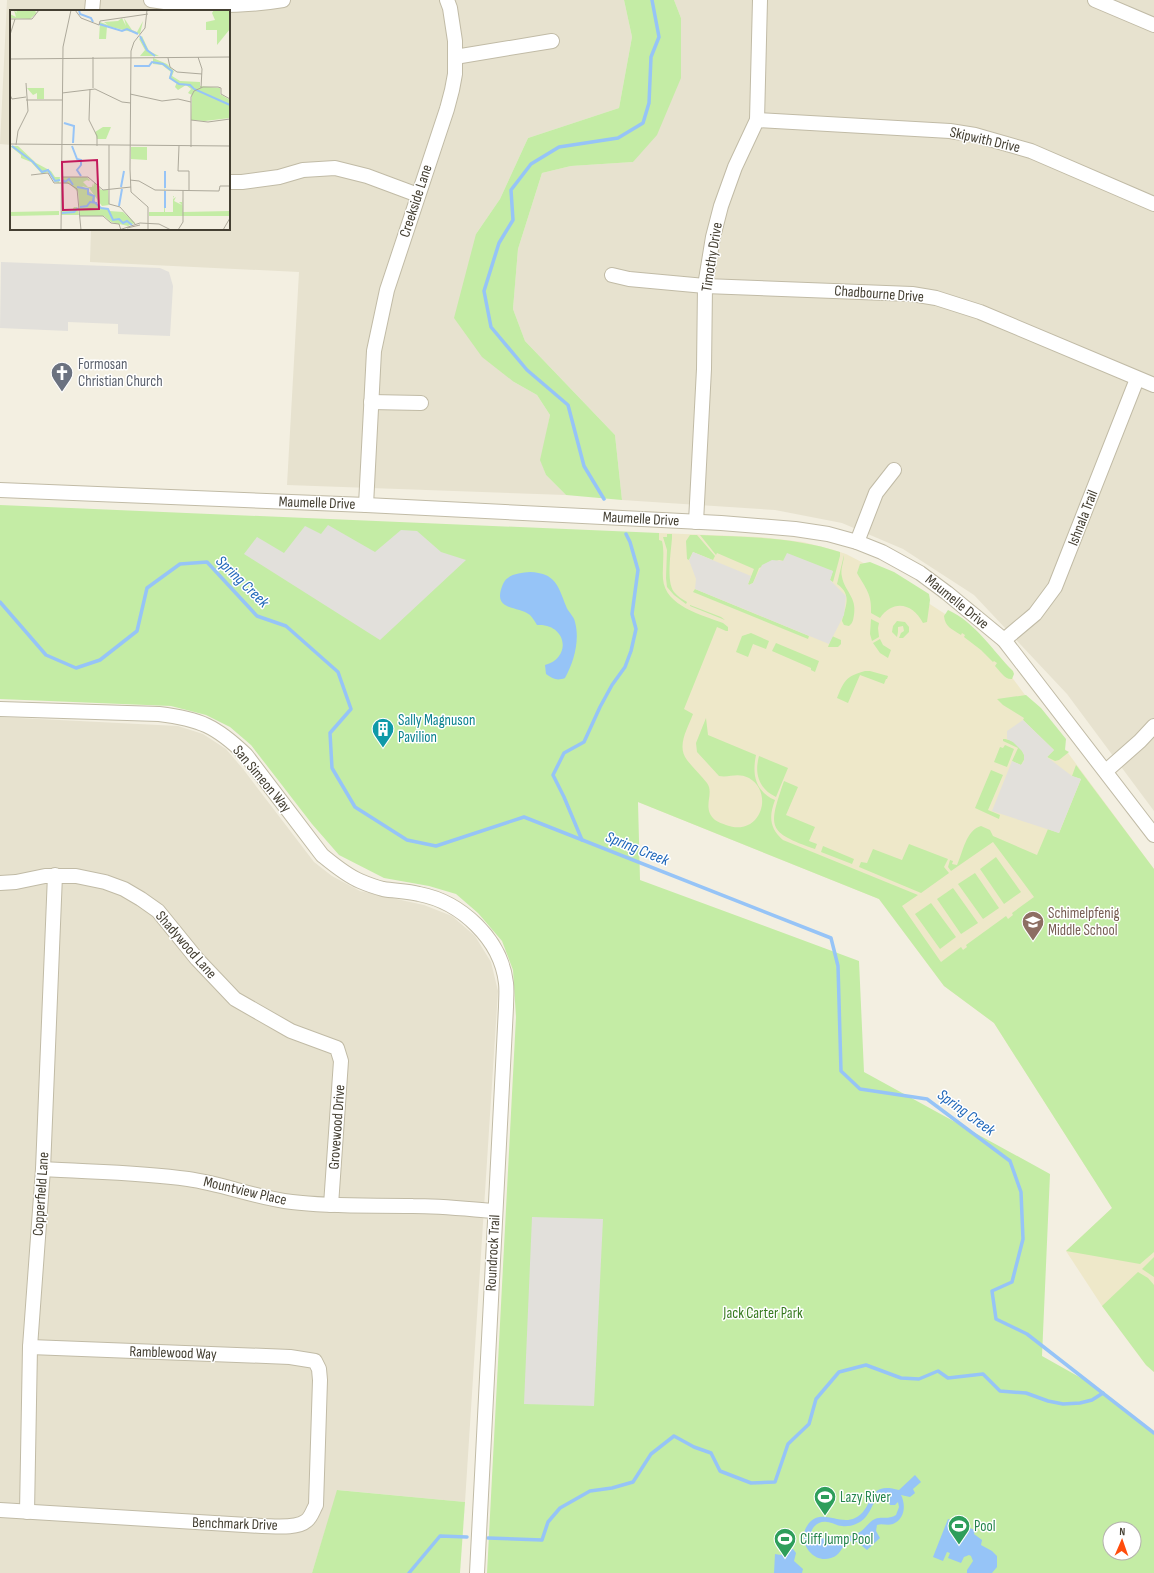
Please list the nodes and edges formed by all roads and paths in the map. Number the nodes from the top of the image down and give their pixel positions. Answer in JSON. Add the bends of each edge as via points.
{"nodes":[{"id":1,"x":93,"y":0,"type":"edge"},
{"id":2,"x":151,"y":0,"type":"edge"},
{"id":3,"x":283,"y":0,"type":"edge"},
{"id":4,"x":447,"y":0,"type":"edge"},
{"id":5,"x":760,"y":0,"type":"edge"},
{"id":6,"x":1095,"y":0,"type":"edge"},
{"id":7,"x":92,"y":10,"type":"edge"},
{"id":8,"x":1154,"y":25,"type":"edge"},
{"id":9,"x":552,"y":42,"type":"dead end"},
{"id":10,"x":456,"y":58,"type":"junction"},
{"id":11,"x":757,"y":120,"type":"junction"},
{"id":12,"x":230,"y":182,"type":"edge"},
{"id":13,"x":418,"y":194,"type":"junction"},
{"id":14,"x":1154,"y":204,"type":"edge"},
{"id":15,"x":612,"y":275,"type":"dead end"},
{"id":16,"x":705,"y":286,"type":"junction"},
{"id":17,"x":1137,"y":379,"type":"junction"},
{"id":18,"x":1154,"y":385,"type":"edge"},
{"id":19,"x":371,"y":402,"type":"junction"},
{"id":20,"x":421,"y":403,"type":"dead end"},
{"id":21,"x":894,"y":470,"type":"dead end"},
{"id":22,"x":0,"y":490,"type":"edge"},
{"id":23,"x":366,"y":505,"type":"junction"},
{"id":24,"x":696,"y":522,"type":"junction"},
{"id":25,"x":857,"y":542,"type":"junction"},
{"id":26,"x":1004,"y":640,"type":"junction"},
{"id":27,"x":0,"y":709,"type":"edge"},
{"id":28,"x":1154,"y":726,"type":"edge"},
{"id":29,"x":1106,"y":771,"type":"junction"},
{"id":30,"x":1154,"y":835,"type":"edge"},
{"id":31,"x":55,"y":875,"type":"junction"},
{"id":32,"x":0,"y":883,"type":"edge"},
{"id":33,"x":486,"y":938,"type":"joint"},
{"id":34,"x":337,"y":1048,"type":"joint"},
{"id":35,"x":43,"y":1169,"type":"junction"},
{"id":36,"x":332,"y":1205,"type":"junction"},
{"id":37,"x":495,"y":1211,"type":"junction"},
{"id":38,"x":30,"y":1347,"type":"junction"},
{"id":39,"x":315,"y":1361,"type":"joint"},
{"id":40,"x":0,"y":1510,"type":"edge"},
{"id":41,"x":27,"y":1512,"type":"junction"},
{"id":42,"x":477,"y":1573,"type":"edge"}],
"edges":[{"from":1,"to":7,"type":"street"},
{"from":2,"to":3,"type":"street","via":[[243,4]]},
{"from":4,"to":10,"type":"street","name":"Creekside Lane"},
{"from":5,"to":11,"type":"street","name":"Timothy Drive"},
{"from":6,"to":8,"type":"street"},
{"from":9,"to":10,"type":"street"},
{"from":10,"to":13,"type":"street","name":"Creekside Lane","via":[[448,109]]},
{"from":11,"to":14,"type":"street","name":"Skipwith Drive","via":[[950,131],[975,135],[1031,151]]},
{"from":11,"to":16,"type":"street","name":"Timothy Drive","via":[[723,199],[713,237]]},
{"from":12,"to":13,"type":"street","via":[[272,178],[304,170],[335,168]]},
{"from":13,"to":19,"type":"street","name":"Creekside Lane","via":[[380,317],[374,351]]},
{"from":15,"to":16,"type":"street","name":"Chadbourne Drive"},
{"from":16,"to":17,"type":"street","name":"Chadbourne Drive","via":[[912,294],[936,298],[980,312]]},
{"from":16,"to":24,"type":"street","name":"Timothy Drive","via":[[704,369]]},
{"from":17,"to":18,"type":"street","name":"Chadbourne Drive"},
{"from":17,"to":26,"type":"street","name":"Ishnala Trail","via":[[1055,587],[1035,614]]},
{"from":19,"to":20,"type":"street"},
{"from":19,"to":23,"type":"street","name":"Creekside Lane"},
{"from":21,"to":25,"type":"street","via":[[876,493]]},
{"from":22,"to":23,"type":"street","name":"Maumelle Drive"},
{"from":23,"to":24,"type":"street","name":"Maumelle Drive"},
{"from":24,"to":25,"type":"street","name":"Maumelle Drive","via":[[795,529]]},
{"from":25,"to":26,"type":"street","name":"Maumelle Drive","via":[[882,552],[920,573]]},
{"from":26,"to":29,"type":"street","name":"Maumelle Drive"},
{"from":27,"to":33,"type":"street","name":"San Simeon Way","via":[[158,714],[199,721],[216,730],[246,755],[322,855],[334,865],[358,880],[381,888],[438,899],[470,919]]},
{"from":28,"to":29,"type":"street"},
{"from":29,"to":30,"type":"street","name":"Maumelle Drive"},
{"from":31,"to":32,"type":"street","name":"Shadywood Lane"},
{"from":31,"to":34,"type":"street","name":"Shadywood Lane","via":[[105,882],[142,899],[158,911],[197,959],[235,999],[290,1031]]},
{"from":31,"to":35,"type":"street","name":"Copperfield Lane"},
{"from":33,"to":37,"type":"street","name":"Roundrock Trail","via":[[502,965],[506,982]]},
{"from":34,"to":36,"type":"street","name":"Grovewood Drive","via":[[341,1060]]},
{"from":35,"to":36,"type":"street","name":"Mountview Place","via":[[150,1174],[220,1185],[268,1199]]},
{"from":35,"to":38,"type":"street","name":"Copperfield Lane"},
{"from":36,"to":37,"type":"street","name":"Mountview Place","via":[[414,1206]]},
{"from":37,"to":42,"type":"street","name":"Roundrock Trail"},
{"from":38,"to":39,"type":"street","name":"Ramblewood Way","via":[[290,1357]]},
{"from":38,"to":41,"type":"street","name":"Copperfield Lane"},
{"from":39,"to":41,"type":"street","name":"Benchmark Drive","via":[[320,1380],[316,1505],[308,1521],[300,1525],[262,1526]]},
{"from":40,"to":41,"type":"street","name":"Benchmark Drive"}]}
